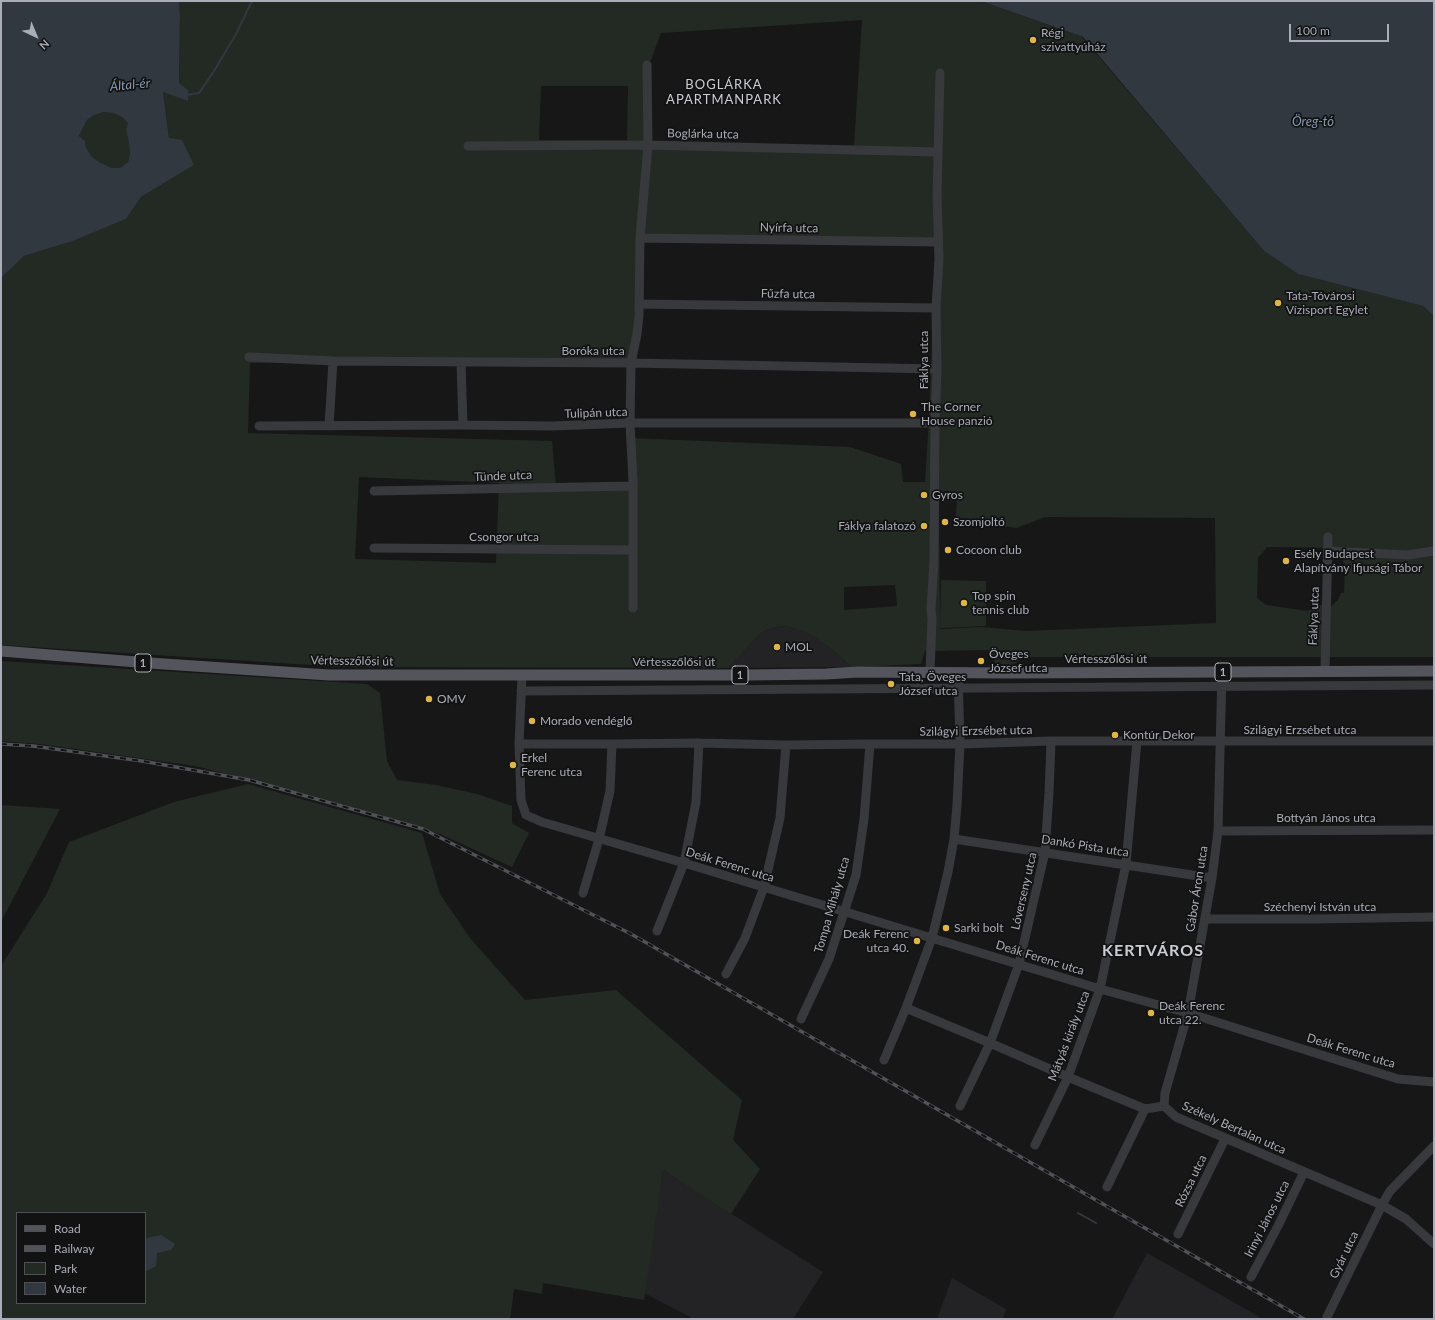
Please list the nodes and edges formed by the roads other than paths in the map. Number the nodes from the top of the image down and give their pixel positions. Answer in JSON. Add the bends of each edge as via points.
{"nodes":[{"id":1,"x":647,"y":66,"type":"dead end"},
{"id":2,"x":940,"y":73,"type":"dead end"},
{"id":3,"x":648,"y":145,"type":"junction"},
{"id":4,"x":468,"y":146,"type":"dead end"},
{"id":5,"x":938,"y":152,"type":"junction"},
{"id":6,"x":640,"y":238,"type":"junction"},
{"id":7,"x":938,"y":242,"type":"junction"},
{"id":8,"x":639,"y":304,"type":"junction"},
{"id":9,"x":936,"y":308,"type":"junction"},
{"id":10,"x":249,"y":357,"type":"dead end"},
{"id":11,"x":333,"y":361,"type":"junction"},
{"id":12,"x":461,"y":362,"type":"junction"},
{"id":13,"x":631,"y":363,"type":"junction"},
{"id":14,"x":937,"y":369,"type":"junction"},
{"id":15,"x":630,"y":423,"type":"junction"},
{"id":16,"x":935,"y":423,"type":"junction"},
{"id":17,"x":463,"y":425,"type":"junction"},
{"id":18,"x":259,"y":426,"type":"dead end"},
{"id":19,"x":330,"y":426,"type":"junction"},
{"id":20,"x":633,"y":486,"type":"junction"},
{"id":21,"x":374,"y":491,"type":"dead end"},
{"id":22,"x":1328,"y":537,"type":"dead end"},
{"id":23,"x":374,"y":548,"type":"dead end"},
{"id":24,"x":633,"y":550,"type":"junction"},
{"id":25,"x":1328,"y":551,"type":"junction"},
{"id":26,"x":1434,"y":551,"type":"edge"},
{"id":27,"x":633,"y":608,"type":"dead end"},
{"id":28,"x":1,"y":651,"type":"edge"},
{"id":29,"x":1324,"y":671,"type":"junction"},
{"id":30,"x":1434,"y":671,"type":"edge"},
{"id":31,"x":930,"y":672,"type":"junction"},
{"id":32,"x":1222,"y":672,"type":"junction"},
{"id":33,"x":958,"y":673,"type":"junction"},
{"id":34,"x":522,"y":675,"type":"junction"},
{"id":35,"x":610,"y":675,"type":"junction"},
{"id":36,"x":1434,"y":685,"type":"edge"},
{"id":37,"x":1222,"y":686,"type":"junction"},
{"id":38,"x":959,"y":688,"type":"junction"},
{"id":39,"x":521,"y":691,"type":"junction"},
{"id":40,"x":610,"y":691,"type":"junction"},
{"id":41,"x":1051,"y":741,"type":"junction"},
{"id":42,"x":1137,"y":741,"type":"junction"},
{"id":43,"x":1434,"y":741,"type":"edge"},
{"id":44,"x":1221,"y":742,"type":"junction"},
{"id":45,"x":699,"y":743,"type":"junction"},
{"id":46,"x":519,"y":744,"type":"junction"},
{"id":47,"x":612,"y":744,"type":"junction"},
{"id":48,"x":870,"y":744,"type":"junction"},
{"id":49,"x":960,"y":744,"type":"junction"},
{"id":50,"x":786,"y":745,"type":"junction"},
{"id":51,"x":1434,"y":830,"type":"edge"},
{"id":52,"x":1218,"y":831,"type":"junction"},
{"id":53,"x":954,"y":839,"type":"junction"},
{"id":54,"x":599,"y":840,"type":"junction"},
{"id":55,"x":1045,"y":852,"type":"junction"},
{"id":56,"x":684,"y":863,"type":"junction"},
{"id":57,"x":1126,"y":864,"type":"junction"},
{"id":58,"x":1212,"y":878,"type":"junction"},
{"id":59,"x":764,"y":887,"type":"junction"},
{"id":60,"x":583,"y":893,"type":"dead end"},
{"id":61,"x":844,"y":912,"type":"junction"},
{"id":62,"x":1434,"y":917,"type":"edge"},
{"id":63,"x":1206,"y":919,"type":"junction"},
{"id":64,"x":657,"y":931,"type":"dead end"},
{"id":65,"x":932,"y":938,"type":"junction"},
{"id":66,"x":1020,"y":964,"type":"junction"},
{"id":67,"x":726,"y":974,"type":"dead end"},
{"id":68,"x":1100,"y":989,"type":"junction"},
{"id":69,"x":906,"y":1008,"type":"junction"},
{"id":70,"x":1188,"y":1013,"type":"junction"},
{"id":71,"x":802,"y":1019,"type":"dead end"},
{"id":72,"x":990,"y":1042,"type":"junction"},
{"id":73,"x":884,"y":1060,"type":"dead end"},
{"id":74,"x":1068,"y":1078,"type":"junction"},
{"id":75,"x":1434,"y":1082,"type":"edge"},
{"id":76,"x":960,"y":1106,"type":"dead end"},
{"id":77,"x":1164,"y":1106,"type":"junction"},
{"id":78,"x":1145,"y":1109,"type":"junction"},
{"id":79,"x":1225,"y":1139,"type":"junction"},
{"id":80,"x":1036,"y":1144,"type":"dead end"},
{"id":81,"x":1434,"y":1146,"type":"edge"},
{"id":82,"x":1304,"y":1172,"type":"junction"},
{"id":83,"x":1107,"y":1188,"type":"dead end"},
{"id":84,"x":1382,"y":1205,"type":"junction"},
{"id":85,"x":1178,"y":1234,"type":"dead end"},
{"id":86,"x":1434,"y":1244,"type":"edge"},
{"id":87,"x":1251,"y":1277,"type":"dead end"},
{"id":88,"x":1327,"y":1317,"type":"dead end"}],
"edges":[{"from":1,"to":3,"type":"street"},
{"from":2,"to":5,"type":"street","name":"Fáklya utca"},
{"from":3,"to":4,"type":"street","name":"Boglárka utca"},
{"from":3,"to":5,"type":"street","name":"Boglárka utca"},
{"from":3,"to":6,"type":"street"},
{"from":5,"to":7,"type":"street","name":"Fáklya utca"},
{"from":6,"to":7,"type":"street","name":"Nyírfa utca"},
{"from":6,"to":8,"type":"street"},
{"from":7,"to":9,"type":"street","name":"Fáklya utca"},
{"from":8,"to":9,"type":"street","name":"Fűzfa utca"},
{"from":8,"to":13,"type":"street","via":[[637,334]]},
{"from":9,"to":14,"type":"street","name":"Fáklya utca"},
{"from":10,"to":11,"type":"street","name":"Boróka utca"},
{"from":11,"to":12,"type":"street","name":"Boróka utca"},
{"from":11,"to":19,"type":"street"},
{"from":12,"to":13,"type":"street","name":"Boróka utca"},
{"from":12,"to":17,"type":"street"},
{"from":13,"to":14,"type":"street","name":"Boróka utca"},
{"from":13,"to":15,"type":"street"},
{"from":14,"to":16,"type":"street","name":"Fáklya utca"},
{"from":15,"to":16,"type":"street","name":"Tulipán utca"},
{"from":15,"to":17,"type":"street","name":"Tulipán utca","via":[[552,426]]},
{"from":15,"to":20,"type":"street"},
{"from":16,"to":31,"type":"street","name":"Fáklya utca"},
{"from":17,"to":19,"type":"street","name":"Tulipán utca"},
{"from":18,"to":19,"type":"street","name":"Tulipán utca"},
{"from":20,"to":21,"type":"street","name":"Tünde utca"},
{"from":20,"to":24,"type":"street"},
{"from":22,"to":25,"type":"street","name":"Fáklya utca"},
{"from":23,"to":24,"type":"street","name":"Csongor utca"},
{"from":24,"to":27,"type":"street"},
{"from":25,"to":26,"type":"street","via":[[1408,555]]},
{"from":25,"to":29,"type":"street","name":"Fáklya utca"},
{"from":28,"to":34,"type":"main road","name":"Vértesszőlősi út","number":"1","via":[[336,675]]},
{"from":29,"to":30,"type":"main road","name":"Vértesszőlősi út","number":"1"},
{"from":29,"to":32,"type":"main road","name":"Vértesszőlősi út","number":"1"},
{"from":31,"to":33,"type":"main road","name":"Vértesszőlősi út","number":"1"},
{"from":31,"to":35,"type":"main road","name":"Vértesszőlősi út","number":"1"},
{"from":32,"to":33,"type":"main road","name":"Vértesszőlősi út","number":"1"},
{"from":32,"to":37,"type":"street","name":"Gábor Áron utca"},
{"from":33,"to":38,"type":"street"},
{"from":34,"to":35,"type":"main road","name":"Vértesszőlősi út","number":"1"},
{"from":34,"to":39,"type":"street"},
{"from":35,"to":40,"type":"street"},
{"from":36,"to":37,"type":"street"},
{"from":37,"to":38,"type":"street"},
{"from":37,"to":44,"type":"street","name":"Gábor Áron utca"},
{"from":38,"to":40,"type":"street"},
{"from":38,"to":49,"type":"street"},
{"from":39,"to":40,"type":"street"},
{"from":39,"to":46,"type":"street"},
{"from":41,"to":42,"type":"street","name":"Szilágyi Erzsébet utca"},
{"from":41,"to":49,"type":"street","name":"Szilágyi Erzsébet utca"},
{"from":41,"to":55,"type":"street","name":"Lóverseny utca"},
{"from":42,"to":44,"type":"street","name":"Szilágyi Erzsébet utca"},
{"from":42,"to":57,"type":"street","name":"Mátyás király utca"},
{"from":43,"to":44,"type":"street","name":"Szilágyi Erzsébet utca"},
{"from":44,"to":52,"type":"street","name":"Gábor Áron utca"},
{"from":45,"to":47,"type":"street","name":"Szilágyi Erzsébet utca"},
{"from":45,"to":50,"type":"street","name":"Szilágyi Erzsébet utca"},
{"from":45,"to":56,"type":"street","via":[[696,802]]},
{"from":46,"to":47,"type":"street","name":"Szilágyi Erzsébet utca"},
{"from":46,"to":54,"type":"street","name":"Deák Ferenc utca","via":[[521,800],[526,815]]},
{"from":47,"to":54,"type":"street","via":[[610,791]]},
{"from":48,"to":49,"type":"street","name":"Szilágyi Erzsébet utca"},
{"from":48,"to":50,"type":"street","name":"Szilágyi Erzsébet utca"},
{"from":48,"to":61,"type":"street","name":"Tompa Mihály utca","via":[[864,819],[856,875]]},
{"from":49,"to":53,"type":"street"},
{"from":50,"to":59,"type":"street","via":[[780,818]]},
{"from":51,"to":52,"type":"street","name":"Bottyán János utca"},
{"from":52,"to":58,"type":"street","name":"Gábor Áron utca"},
{"from":53,"to":55,"type":"street","name":"Dankó Pista utca"},
{"from":53,"to":65,"type":"street"},
{"from":54,"to":56,"type":"street","name":"Deák Ferenc utca"},
{"from":54,"to":60,"type":"street"},
{"from":55,"to":57,"type":"street","name":"Dankó Pista utca"},
{"from":55,"to":66,"type":"street","name":"Lóverseny utca"},
{"from":56,"to":59,"type":"street","name":"Deák Ferenc utca"},
{"from":56,"to":64,"type":"street"},
{"from":57,"to":58,"type":"street","name":"Dankó Pista utca"},
{"from":57,"to":68,"type":"street","name":"Mátyás király utca"},
{"from":58,"to":63,"type":"street","name":"Gábor Áron utca"},
{"from":59,"to":61,"type":"street","name":"Deák Ferenc utca"},
{"from":59,"to":67,"type":"street","via":[[745,938]]},
{"from":61,"to":65,"type":"street","name":"Deák Ferenc utca"},
{"from":61,"to":71,"type":"street","name":"Tompa Mihály utca","via":[[829,959]]},
{"from":62,"to":63,"type":"street","name":"Széchenyi István utca"},
{"from":63,"to":70,"type":"street","name":"Gábor Áron utca"},
{"from":65,"to":66,"type":"street","name":"Deák Ferenc utca"},
{"from":65,"to":69,"type":"street"},
{"from":66,"to":68,"type":"street","name":"Deák Ferenc utca"},
{"from":66,"to":72,"type":"street","name":"Lóverseny utca"},
{"from":68,"to":70,"type":"street","name":"Deák Ferenc utca"},
{"from":68,"to":74,"type":"street","name":"Mátyás király utca"},
{"from":69,"to":72,"type":"street"},
{"from":69,"to":73,"type":"street"},
{"from":70,"to":75,"type":"street","name":"Deák Ferenc utca","via":[[1398,1079]]},
{"from":70,"to":77,"type":"street","name":"Gábor Áron utca","via":[[1165,1093]]},
{"from":72,"to":74,"type":"street"},
{"from":72,"to":76,"type":"street","name":"Lóverseny utca"},
{"from":74,"to":78,"type":"street"},
{"from":74,"to":80,"type":"street","name":"Mátyás király utca"},
{"from":77,"to":78,"type":"street","name":"Székely Bertalan utca"},
{"from":77,"to":79,"type":"street","name":"Székely Bertalan utca","via":[[1176,1117]]},
{"from":78,"to":83,"type":"street"},
{"from":79,"to":82,"type":"street","name":"Székely Bertalan utca"},
{"from":79,"to":85,"type":"street","name":"Rózsa utca"},
{"from":81,"to":84,"type":"street","name":"Gyár utca","via":[[1390,1192]]},
{"from":82,"to":84,"type":"street","name":"Székely Bertalan utca"},
{"from":82,"to":87,"type":"street","name":"Irinyi János utca"},
{"from":84,"to":86,"type":"street","name":"Székely Bertalan utca","via":[[1406,1219]]},
{"from":84,"to":88,"type":"street","name":"Gyár utca"}]}
